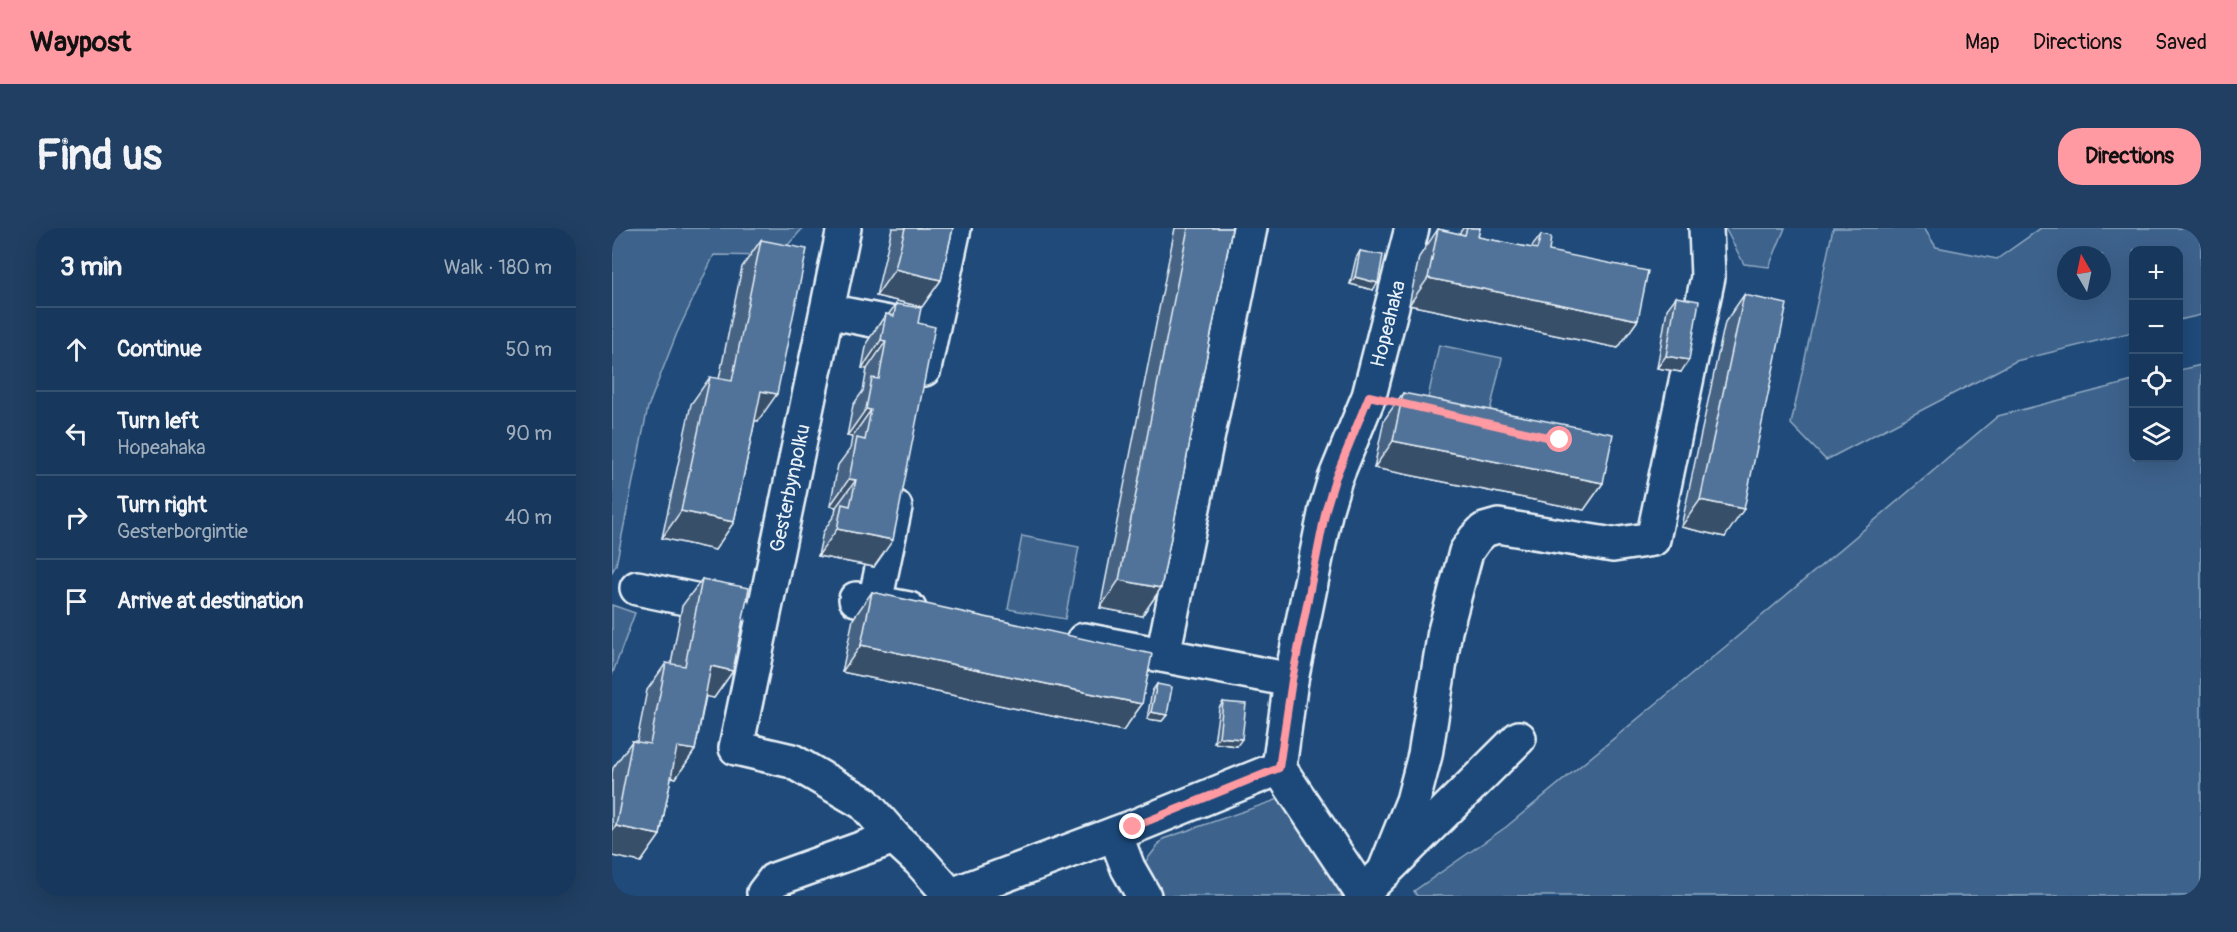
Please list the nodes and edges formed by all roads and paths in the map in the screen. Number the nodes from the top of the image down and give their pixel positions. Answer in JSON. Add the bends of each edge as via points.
{"nodes":[{"id":1,"x":844,"y":228,"type":"edge"},
{"id":2,"x":954,"y":228,"type":"edge"},
{"id":3,"x":1250,"y":228,"type":"edge"},
{"id":4,"x":1706,"y":228,"type":"edge"},
{"id":5,"x":1407,"y":229,"type":"edge"},
{"id":6,"x":827,"y":311,"type":"junction"},
{"id":7,"x":932,"y":332,"type":"junction"},
{"id":8,"x":1369,"y":396,"type":"junction"},
{"id":9,"x":917,"y":402,"type":"edge"},
{"id":10,"x":1403,"y":403,"type":"edge"},
{"id":11,"x":902,"y":473,"type":"edge"},
{"id":12,"x":637,"y":588,"type":"dead end"},
{"id":13,"x":764,"y":614,"type":"junction"},
{"id":14,"x":944,"y":615,"type":"edge"},
{"id":15,"x":1059,"y":636,"type":"edge"},
{"id":16,"x":1163,"y":655,"type":"junction"},
{"id":17,"x":1292,"y":680,"type":"junction"},
{"id":18,"x":1519,"y":738,"type":"dead end"},
{"id":19,"x":1279,"y":768,"type":"junction"},
{"id":20,"x":1114,"y":834,"type":"junction"},
{"id":21,"x":894,"y":837,"type":"junction"},
{"id":22,"x":1385,"y":870,"type":"junction"},
{"id":23,"x":1364,"y":895,"type":"edge"},
{"id":24,"x":765,"y":896,"type":"edge"},
{"id":25,"x":949,"y":896,"type":"edge"},
{"id":26,"x":1144,"y":896,"type":"edge"}],
"edges":[{"from":1,"to":6,"type":"street","name":"Gesterbynpolku"},
{"from":2,"to":7,"type":"street"},
{"from":3,"to":16,"type":"street"},
{"from":4,"to":22,"type":"street","via":[[1708,278],[1653,539],[1613,545],[1498,526],[1475,539],[1466,552],[1445,631],[1425,755],[1413,801]]},
{"from":5,"to":8,"type":"street","name":"Hopeahaka"},
{"from":6,"to":7,"type":"street"},
{"from":6,"to":13,"type":"street","name":"Gesterbynpolku"},
{"from":7,"to":9,"type":"street"},
{"from":8,"to":10,"type":"street"},
{"from":8,"to":17,"type":"street","name":"Hopeahaka","via":[[1326,509]]},
{"from":11,"to":14,"type":"street","via":[[865,601]]},
{"from":12,"to":13,"type":"street"},
{"from":13,"to":21,"type":"street","name":"Gesterbynpolku","via":[[736,748],[792,761],[864,803]]},
{"from":15,"to":16,"type":"street"},
{"from":16,"to":17,"type":"street"},
{"from":17,"to":19,"type":"street","name":"Hopeahaka"},
{"from":18,"to":22,"type":"street"},
{"from":19,"to":20,"type":"street"},
{"from":19,"to":23,"type":"street"},
{"from":20,"to":25,"type":"street"},
{"from":20,"to":26,"type":"street"},
{"from":21,"to":24,"type":"street","via":[[774,880]]},
{"from":21,"to":25,"type":"street"},
{"from":22,"to":23,"type":"street"}]}
